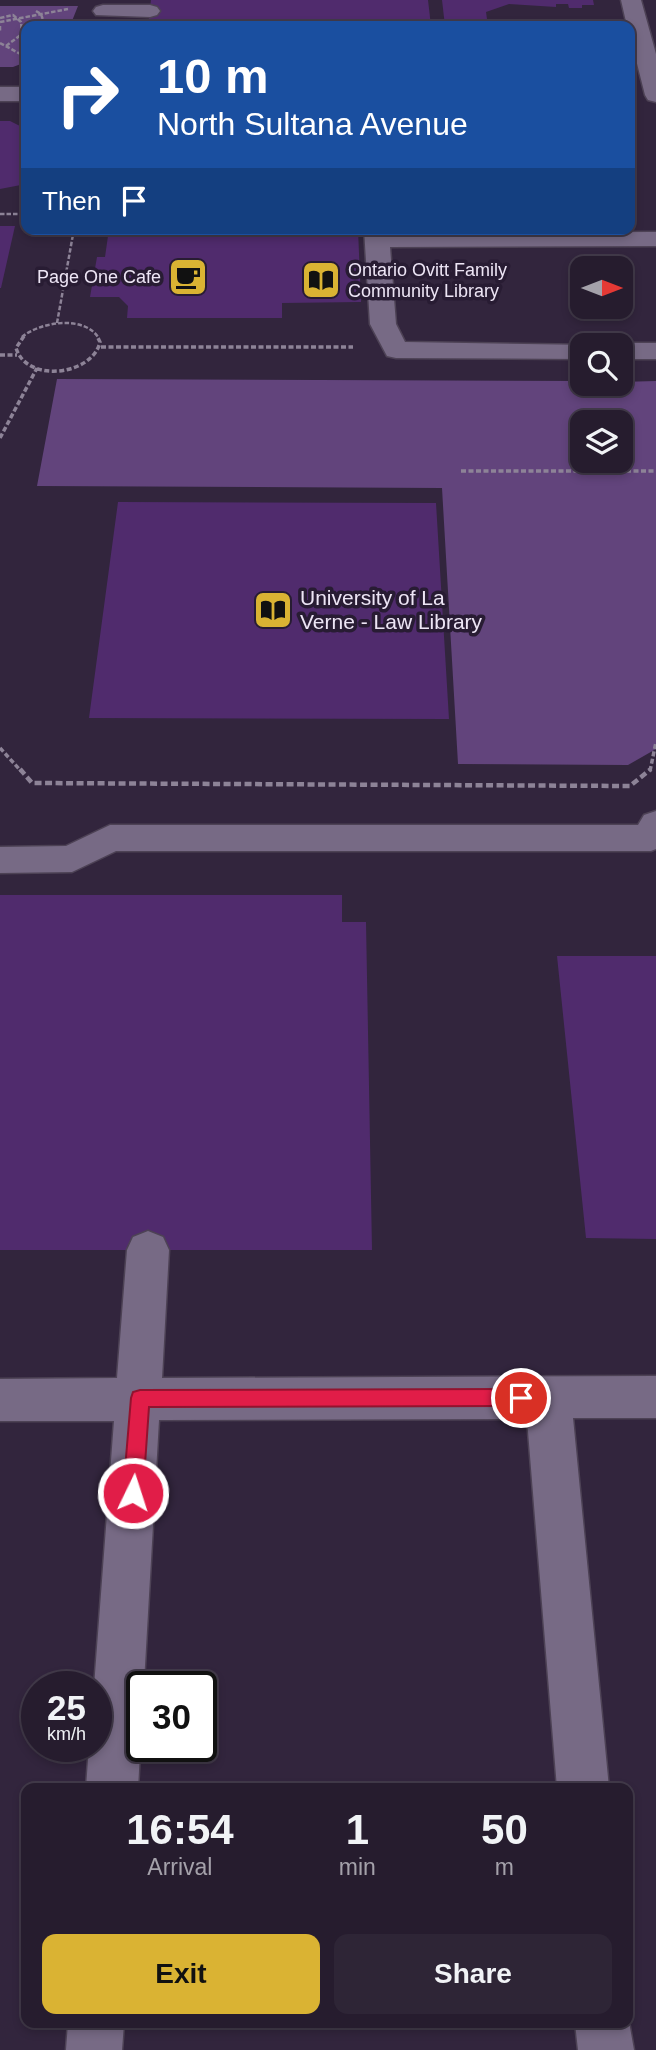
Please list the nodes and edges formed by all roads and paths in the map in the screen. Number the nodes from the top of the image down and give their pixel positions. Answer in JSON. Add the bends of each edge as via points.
{"nodes":[{"id":1,"x":631,"y":0,"type":"edge"},
{"id":2,"x":79,"y":7,"type":"dead end"},
{"id":3,"x":36,"y":11,"type":"dead end"},
{"id":4,"x":149,"y":11,"type":"dead end"},
{"id":5,"x":103,"y":13,"type":"edge"},
{"id":6,"x":41,"y":14,"type":"junction"},
{"id":7,"x":0,"y":18,"type":"edge"},
{"id":8,"x":18,"y":19,"type":"junction"},
{"id":9,"x":43,"y":21,"type":"edge"},
{"id":10,"x":0,"y":24,"type":"edge"},
{"id":11,"x":21,"y":24,"type":"edge"},
{"id":12,"x":0,"y":32,"type":"edge"},
{"id":13,"x":21,"y":36,"type":"edge"},
{"id":14,"x":0,"y":43,"type":"edge"},
{"id":15,"x":6,"y":46,"type":"junction"},
{"id":16,"x":21,"y":54,"type":"edge"},
{"id":17,"x":635,"y":92,"type":"edge"},
{"id":18,"x":656,"y":93,"type":"edge"},
{"id":19,"x":0,"y":94,"type":"edge"},
{"id":20,"x":21,"y":94,"type":"edge"},
{"id":21,"x":0,"y":214,"type":"edge"},
{"id":22,"x":21,"y":214,"type":"edge"},
{"id":23,"x":73,"y":235,"type":"edge"},
{"id":24,"x":376,"y":235,"type":"edge"},
{"id":25,"x":656,"y":239,"type":"edge"},
{"id":26,"x":57,"y":323,"type":"junction"},
{"id":27,"x":383,"y":324,"type":"junction"},
{"id":28,"x":102,"y":347,"type":"junction"},
{"id":29,"x":570,"y":351,"type":"edge"},
{"id":30,"x":633,"y":351,"type":"edge"},
{"id":31,"x":656,"y":351,"type":"edge"},
{"id":32,"x":0,"y":355,"type":"edge"},
{"id":33,"x":17,"y":355,"type":"junction"},
{"id":34,"x":37,"y":368,"type":"junction"},
{"id":35,"x":0,"y":438,"type":"edge"},
{"id":36,"x":461,"y":471,"type":"dead end"},
{"id":37,"x":656,"y":471,"type":"edge"},
{"id":38,"x":656,"y":742,"type":"edge"},
{"id":39,"x":0,"y":748,"type":"edge"},
{"id":40,"x":654,"y":831,"type":"edge"},
{"id":41,"x":0,"y":859,"type":"edge"},
{"id":42,"x":148,"y":1250,"type":"dead end"},
{"id":43,"x":656,"y":1397,"type":"edge"},
{"id":44,"x":140,"y":1398,"type":"junction"},
{"id":45,"x":548,"y":1398,"type":"junction"},
{"id":46,"x":0,"y":1400,"type":"edge"},
{"id":47,"x":112,"y":1783,"type":"edge"},
{"id":48,"x":583,"y":1783,"type":"edge"},
{"id":49,"x":96,"y":2028,"type":"edge"},
{"id":50,"x":604,"y":2028,"type":"edge"},
{"id":51,"x":94,"y":2050,"type":"edge"},
{"id":52,"x":606,"y":2050,"type":"edge"}],
"edges":[{"from":1,"to":18,"type":"street"},
{"from":2,"to":6,"type":"path"},
{"from":3,"to":6,"type":"path"},
{"from":4,"to":5,"type":"street"},
{"from":6,"to":8,"type":"path"},
{"from":6,"to":9,"type":"path"},
{"from":7,"to":8,"type":"path","via":[[12,14]]},
{"from":8,"to":10,"type":"path"},
{"from":8,"to":11,"type":"path"},
{"from":10,"to":12,"type":"path"},
{"from":13,"to":15,"type":"path"},
{"from":14,"to":15,"type":"path"},
{"from":15,"to":16,"type":"path"},
{"from":17,"to":18,"type":"street"},
{"from":19,"to":20,"type":"street"},
{"from":21,"to":22,"type":"path"},
{"from":23,"to":26,"type":"path"},
{"from":24,"to":25,"type":"street"},
{"from":24,"to":27,"type":"street"},
{"from":26,"to":28,"type":"path","via":[[95,332]]},
{"from":26,"to":33,"type":"path","via":[[24,335]]},
{"from":27,"to":28,"type":"path","via":[[358,347]]},
{"from":27,"to":29,"type":"street","via":[[396,350]]},
{"from":28,"to":34,"type":"path","via":[[78,367]]},
{"from":30,"to":31,"type":"street"},
{"from":32,"to":33,"type":"path"},
{"from":33,"to":34,"type":"path"},
{"from":34,"to":35,"type":"path"},
{"from":36,"to":37,"type":"path"},
{"from":38,"to":39,"type":"path","via":[[650,772],[629,786],[32,783]]},
{"from":40,"to":41,"type":"street","via":[[110,838],[72,859]]},
{"from":42,"to":44,"type":"street"},
{"from":43,"to":45,"type":"street"},
{"from":44,"to":45,"type":"street"},
{"from":44,"to":46,"type":"street"},
{"from":44,"to":47,"type":"street"},
{"from":45,"to":48,"type":"street"},
{"from":49,"to":51,"type":"street"},
{"from":50,"to":52,"type":"street"}]}
